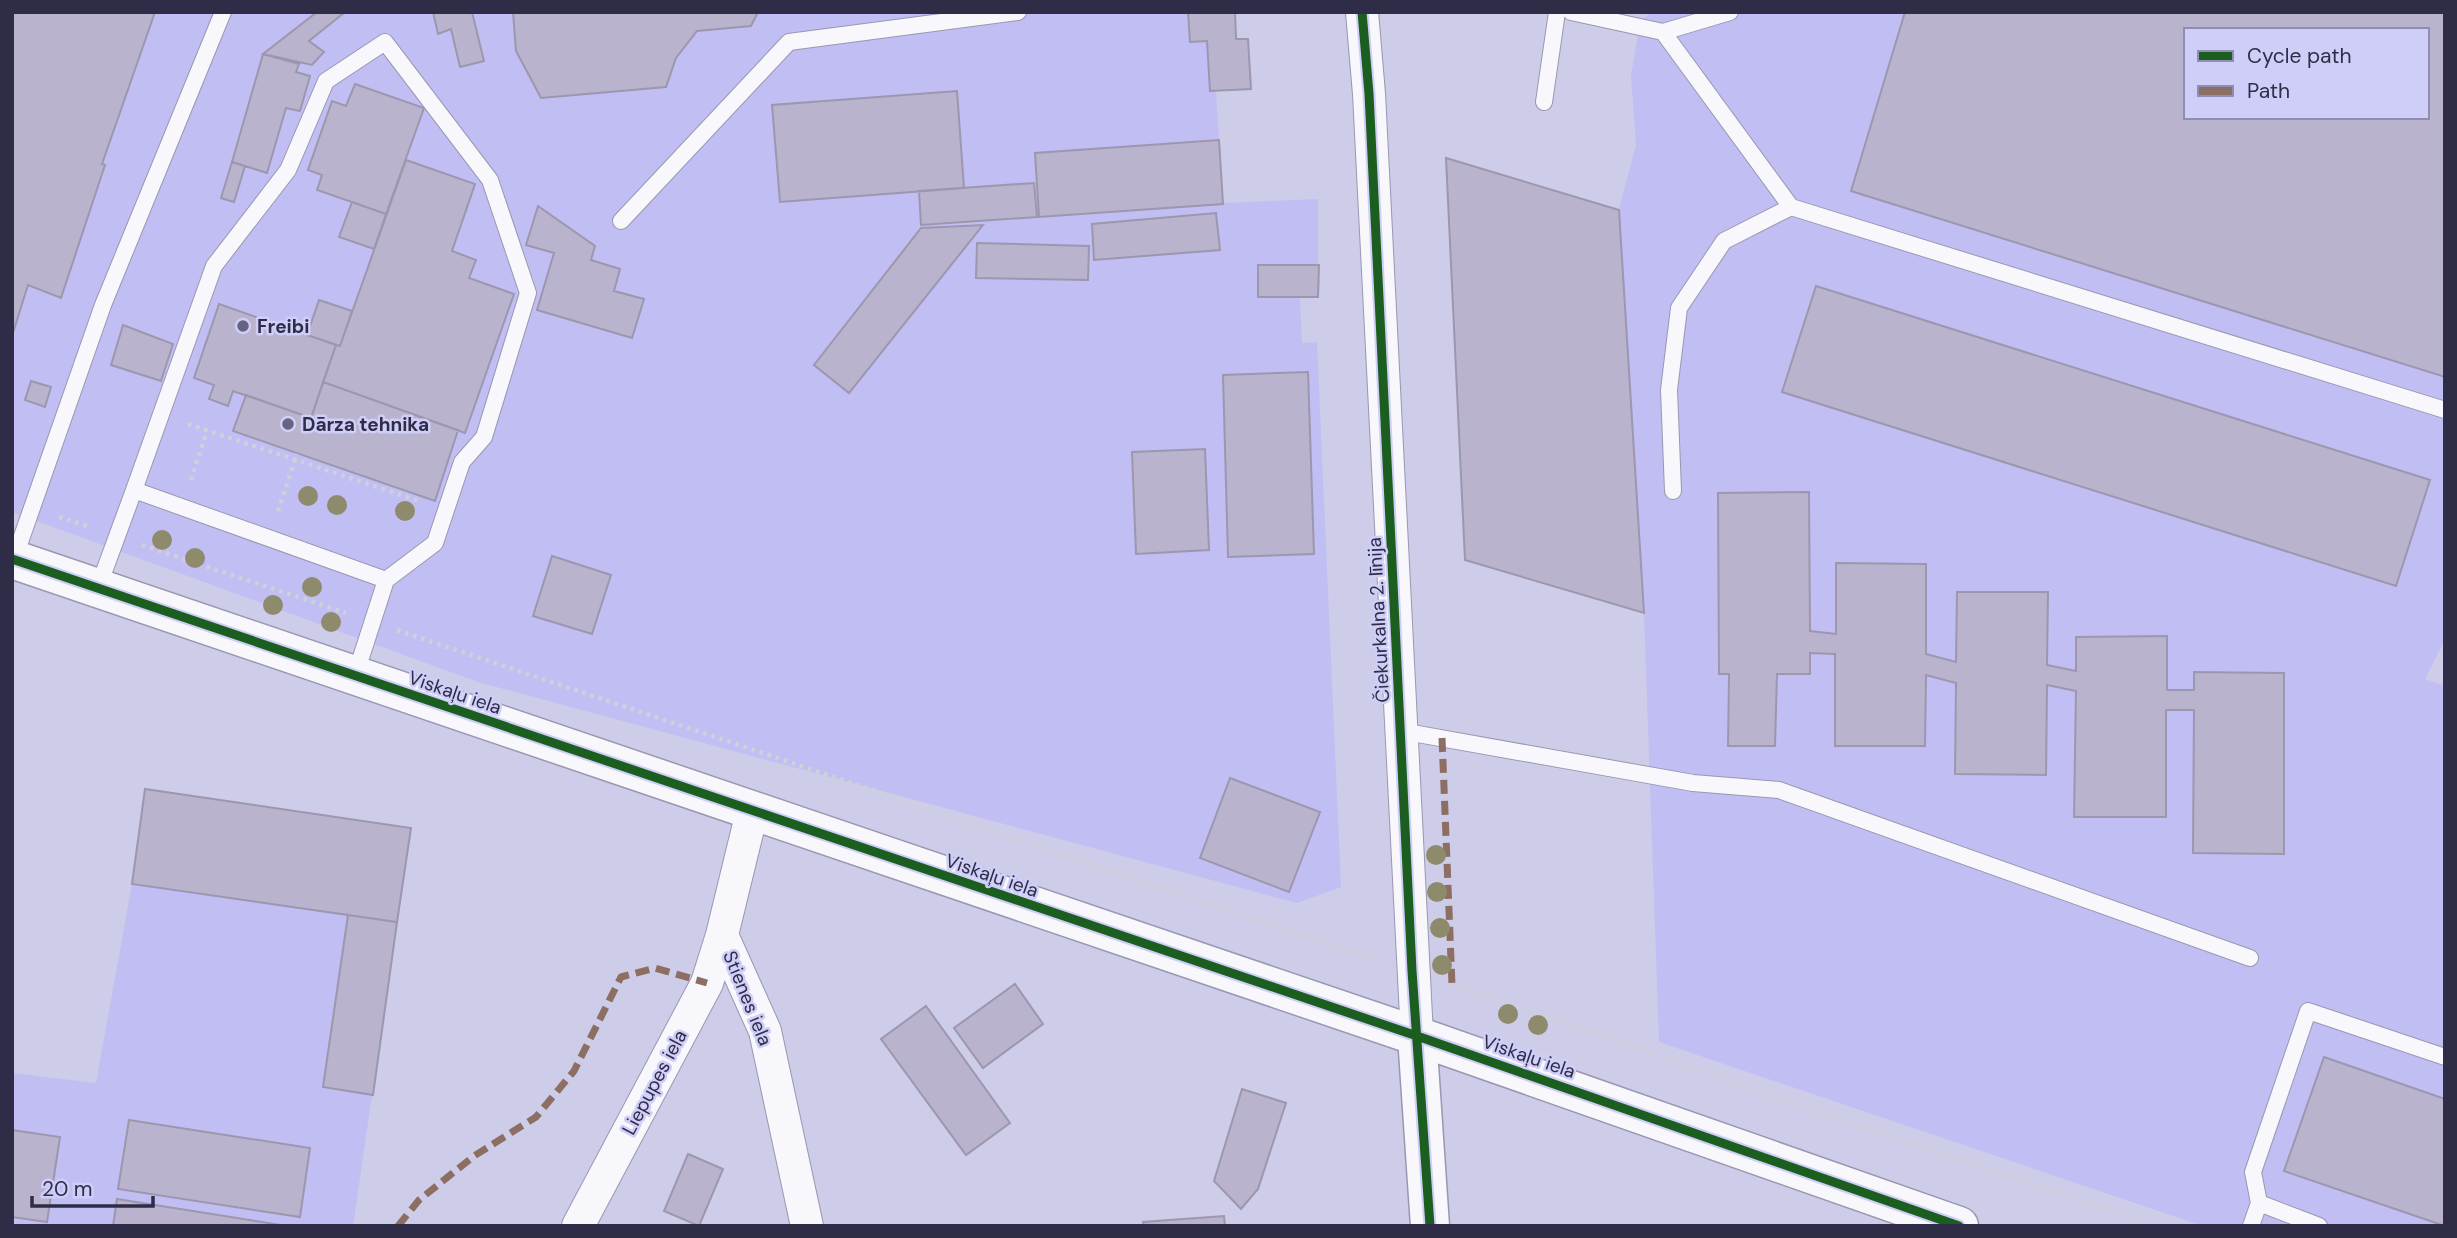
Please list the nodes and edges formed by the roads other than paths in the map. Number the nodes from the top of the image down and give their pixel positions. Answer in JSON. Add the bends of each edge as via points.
{"nodes":[{"id":1,"x":223,"y":12,"type":"edge"},
{"id":2,"x":1018,"y":12,"type":"edge"},
{"id":3,"x":1362,"y":12,"type":"edge"},
{"id":4,"x":1557,"y":12,"type":"edge"},
{"id":5,"x":1571,"y":12,"type":"edge"},
{"id":6,"x":1681,"y":12,"type":"edge"},
{"id":7,"x":1730,"y":12,"type":"edge"},
{"id":8,"x":1621,"y":17,"type":"edge"},
{"id":9,"x":1663,"y":32,"type":"junction"},
{"id":10,"x":1544,"y":102,"type":"dead end"},
{"id":11,"x":1791,"y":207,"type":"junction"},
{"id":12,"x":621,"y":221,"type":"dead end"},
{"id":13,"x":2445,"y":410,"type":"edge"},
{"id":14,"x":134,"y":490,"type":"junction"},
{"id":15,"x":1673,"y":491,"type":"dead end"},
{"id":16,"x":13,"y":561,"type":"edge"},
{"id":17,"x":386,"y":580,"type":"junction"},
{"id":18,"x":98,"y":588,"type":"junction"},
{"id":19,"x":355,"y":676,"type":"junction"},
{"id":20,"x":1401,"y":731,"type":"junction"},
{"id":21,"x":752,"y":812,"type":"junction"},
{"id":22,"x":722,"y":935,"type":"junction"},
{"id":23,"x":2250,"y":958,"type":"dead end"},
{"id":24,"x":1417,"y":1036,"type":"junction"},
{"id":25,"x":2445,"y":1057,"type":"edge"},
{"id":26,"x":2259,"y":1203,"type":"junction"},
{"id":27,"x":578,"y":1226,"type":"edge"},
{"id":28,"x":807,"y":1226,"type":"edge"},
{"id":29,"x":1430,"y":1226,"type":"edge"},
{"id":30,"x":1959,"y":1226,"type":"edge"},
{"id":31,"x":2251,"y":1226,"type":"edge"},
{"id":32,"x":2319,"y":1226,"type":"edge"}],
"edges":[{"from":1,"to":16,"type":"lane","via":[[103,305]]},
{"from":2,"to":12,"type":"lane","via":[[789,42]]},
{"from":3,"to":20,"type":"street","name":"Čiekurkalna 2. līnija"},
{"from":4,"to":10,"type":"lane"},
{"from":5,"to":8,"type":"lane"},
{"from":6,"to":9,"type":"lane"},
{"from":7,"to":9,"type":"lane"},
{"from":8,"to":9,"type":"lane"},
{"from":9,"to":11,"type":"lane"},
{"from":11,"to":13,"type":"lane"},
{"from":11,"to":15,"type":"lane","via":[[1724,241],[1679,307],[1669,390]]},
{"from":14,"to":17,"type":"lane"},
{"from":14,"to":17,"type":"lane","via":[[214,266],[288,170],[326,81],[385,42],[490,180],[528,293],[484,437],[462,462],[435,544]]},
{"from":14,"to":18,"type":"lane"},
{"from":16,"to":18,"type":"street","name":"Viskaļu iela"},
{"from":17,"to":19,"type":"lane"},
{"from":18,"to":19,"type":"street","name":"Viskaļu iela"},
{"from":19,"to":21,"type":"street","name":"Viskaļu iela"},
{"from":20,"to":23,"type":"lane","via":[[1693,783],[1779,790]]},
{"from":20,"to":24,"type":"street","name":"Čiekurkalna 2. līnija"},
{"from":21,"to":22,"type":"street","name":"Stienes iela"},
{"from":21,"to":24,"type":"street","name":"Viskaļu iela"},
{"from":22,"to":27,"type":"street","name":"Liepupes iela","via":[[706,983]]},
{"from":22,"to":28,"type":"street","name":"Stienes iela","via":[[765,1031]]},
{"from":24,"to":29,"type":"street","name":"Čiekurkalna 2. līnija"},
{"from":24,"to":30,"type":"street","name":"Viskaļu iela"},
{"from":25,"to":26,"type":"lane","via":[[2308,1011],[2253,1172]]},
{"from":26,"to":31,"type":"lane"},
{"from":26,"to":32,"type":"lane"}]}
